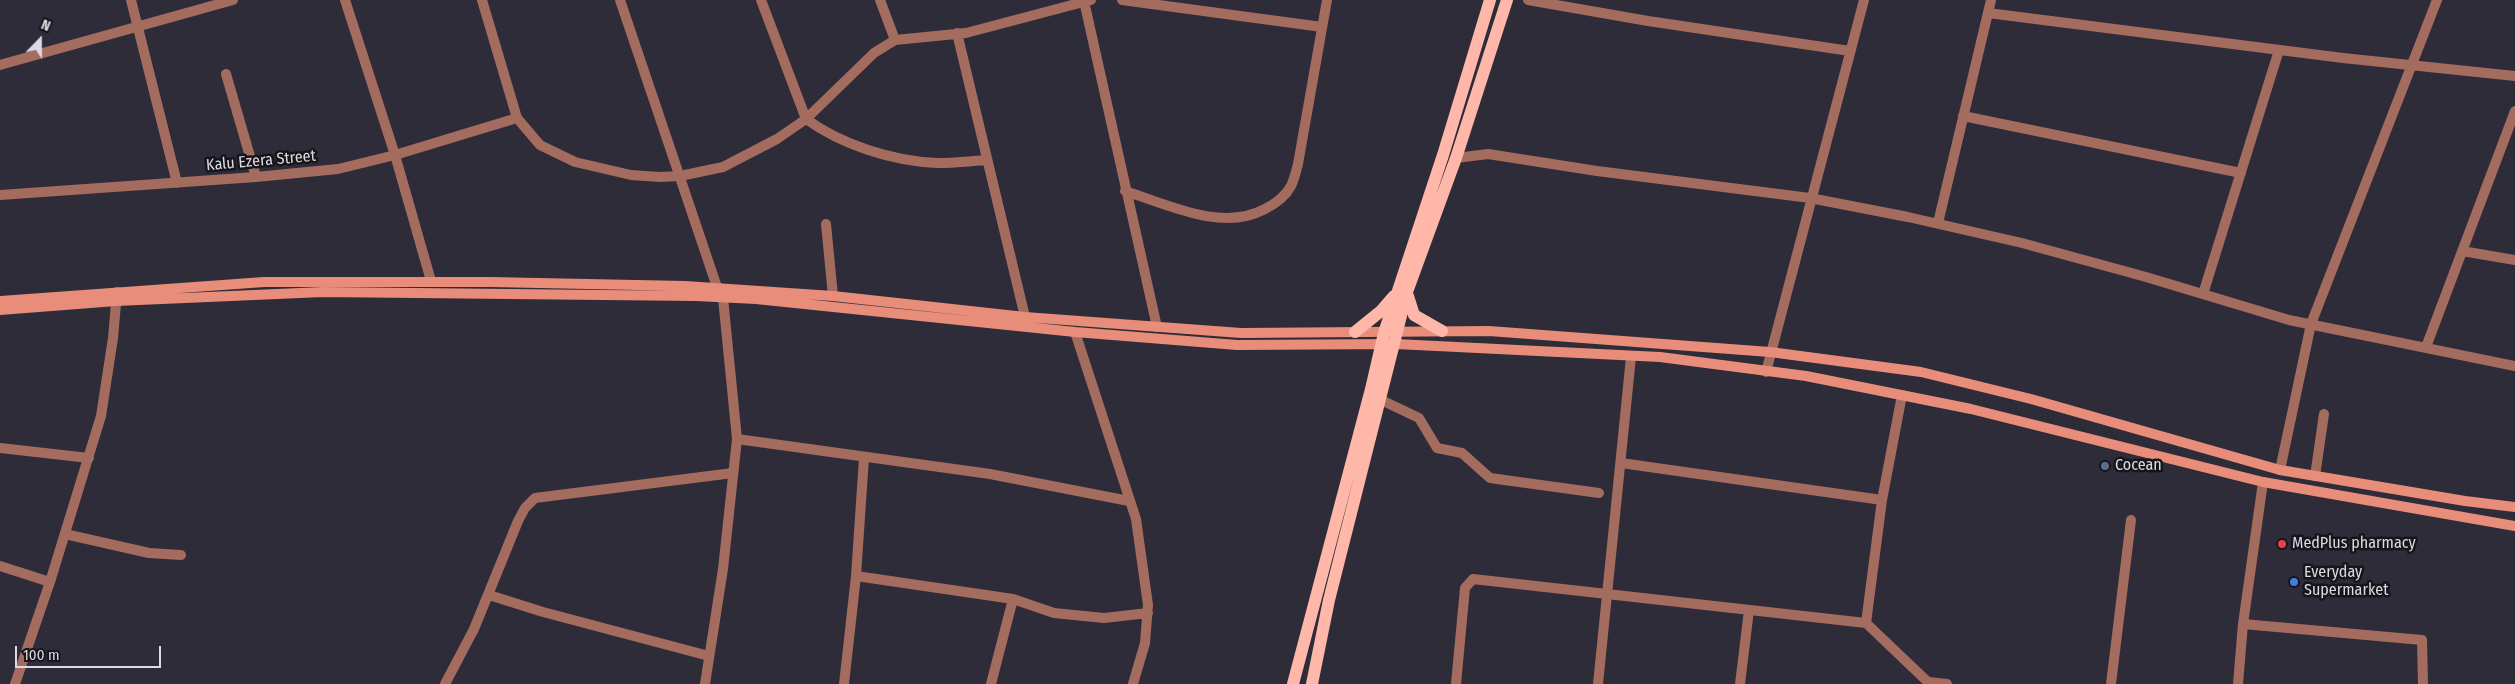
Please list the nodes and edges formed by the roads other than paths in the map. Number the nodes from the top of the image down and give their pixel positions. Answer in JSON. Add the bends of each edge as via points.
{"nodes":[{"id":1,"x":131,"y":0,"type":"edge"},
{"id":2,"x":232,"y":0,"type":"edge"},
{"id":3,"x":345,"y":0,"type":"edge"},
{"id":4,"x":482,"y":0,"type":"edge"},
{"id":5,"x":620,"y":0,"type":"edge"},
{"id":6,"x":760,"y":0,"type":"edge"},
{"id":7,"x":880,"y":0,"type":"edge"},
{"id":8,"x":1122,"y":0,"type":"edge"},
{"id":9,"x":1327,"y":0,"type":"edge"},
{"id":10,"x":1490,"y":0,"type":"edge"},
{"id":11,"x":1508,"y":0,"type":"edge"},
{"id":12,"x":1528,"y":0,"type":"edge"},
{"id":13,"x":1864,"y":0,"type":"edge"},
{"id":14,"x":1991,"y":0,"type":"edge"},
{"id":15,"x":2437,"y":0,"type":"edge"},
{"id":16,"x":1087,"y":1,"type":"edge"},
{"id":17,"x":1142,"y":1,"type":"edge"},
{"id":18,"x":1988,"y":13,"type":"junction"},
{"id":19,"x":138,"y":26,"type":"junction"},
{"id":20,"x":1322,"y":26,"type":"junction"},
{"id":21,"x":957,"y":33,"type":"junction"},
{"id":22,"x":895,"y":40,"type":"junction"},
{"id":23,"x":2280,"y":50,"type":"junction"},
{"id":24,"x":1850,"y":51,"type":"junction"},
{"id":25,"x":0,"y":65,"type":"edge"},
{"id":26,"x":2412,"y":65,"type":"junction"},
{"id":27,"x":226,"y":74,"type":"dead end"},
{"id":28,"x":2515,"y":76,"type":"edge"},
{"id":29,"x":2515,"y":111,"type":"edge"},
{"id":30,"x":1963,"y":116,"type":"junction"},
{"id":31,"x":517,"y":118,"type":"junction"},
{"id":32,"x":806,"y":119,"type":"junction"},
{"id":33,"x":395,"y":155,"type":"junction"},
{"id":34,"x":1456,"y":158,"type":"junction"},
{"id":35,"x":987,"y":160,"type":"junction"},
{"id":36,"x":2241,"y":172,"type":"junction"},
{"id":37,"x":680,"y":176,"type":"junction"},
{"id":38,"x":256,"y":177,"type":"junction"},
{"id":39,"x":177,"y":183,"type":"junction"},
{"id":40,"x":1125,"y":191,"type":"junction"},
{"id":41,"x":0,"y":195,"type":"edge"},
{"id":42,"x":1810,"y":198,"type":"junction"},
{"id":43,"x":1938,"y":223,"type":"junction"},
{"id":44,"x":826,"y":224,"type":"dead end"},
{"id":45,"x":2462,"y":252,"type":"junction"},
{"id":46,"x":2515,"y":260,"type":"edge"},
{"id":47,"x":431,"y":282,"type":"junction"},
{"id":48,"x":717,"y":287,"type":"junction"},
{"id":49,"x":1404,"y":290,"type":"junction"},
{"id":50,"x":2203,"y":294,"type":"junction"},
{"id":51,"x":117,"y":296,"type":"junction"},
{"id":52,"x":833,"y":296,"type":"junction"},
{"id":53,"x":723,"y":298,"type":"junction"},
{"id":54,"x":0,"y":300,"type":"edge"},
{"id":55,"x":0,"y":310,"type":"edge"},
{"id":56,"x":1025,"y":317,"type":"junction"},
{"id":57,"x":2312,"y":324,"type":"junction"},
{"id":58,"x":1157,"y":327,"type":"junction"},
{"id":59,"x":1442,"y":331,"type":"junction"},
{"id":60,"x":1075,"y":332,"type":"junction"},
{"id":61,"x":1355,"y":332,"type":"junction"},
{"id":62,"x":1397,"y":338,"type":"junction"},
{"id":63,"x":1382,"y":339,"type":"junction"},
{"id":64,"x":2426,"y":347,"type":"junction"},
{"id":65,"x":1770,"y":352,"type":"junction"},
{"id":66,"x":1631,"y":357,"type":"junction"},
{"id":67,"x":2515,"y":366,"type":"edge"},
{"id":68,"x":1766,"y":372,"type":"junction"},
{"id":69,"x":1902,"y":396,"type":"junction"},
{"id":70,"x":1379,"y":399,"type":"junction"},
{"id":71,"x":2324,"y":414,"type":"dead end"},
{"id":72,"x":2156,"y":435,"type":"junction"},
{"id":73,"x":737,"y":440,"type":"junction"},
{"id":74,"x":0,"y":448,"type":"edge"},
{"id":75,"x":2153,"y":454,"type":"junction"},
{"id":76,"x":89,"y":458,"type":"junction"},
{"id":77,"x":864,"y":458,"type":"junction"},
{"id":78,"x":1621,"y":463,"type":"junction"},
{"id":79,"x":2280,"y":470,"type":"junction"},
{"id":80,"x":733,"y":472,"type":"junction"},
{"id":81,"x":2315,"y":476,"type":"junction"},
{"id":82,"x":2262,"y":482,"type":"junction"},
{"id":83,"x":1599,"y":493,"type":"dead end"},
{"id":84,"x":1882,"y":500,"type":"junction"},
{"id":85,"x":1129,"y":501,"type":"junction"},
{"id":86,"x":2515,"y":507,"type":"edge"},
{"id":87,"x":2131,"y":520,"type":"dead end"},
{"id":88,"x":2515,"y":526,"type":"edge"},
{"id":89,"x":65,"y":534,"type":"junction"},
{"id":90,"x":181,"y":554,"type":"dead end"},
{"id":91,"x":0,"y":566,"type":"edge"},
{"id":92,"x":856,"y":576,"type":"junction"},
{"id":93,"x":50,"y":582,"type":"junction"},
{"id":94,"x":1607,"y":593,"type":"junction"},
{"id":95,"x":489,"y":595,"type":"junction"},
{"id":96,"x":1013,"y":599,"type":"junction"},
{"id":97,"x":1749,"y":610,"type":"junction"},
{"id":98,"x":1148,"y":613,"type":"junction"},
{"id":99,"x":1866,"y":623,"type":"junction"},
{"id":100,"x":2243,"y":624,"type":"junction"},
{"id":101,"x":709,"y":656,"type":"junction"},
{"id":102,"x":1930,"y":683,"type":"edge"},
{"id":103,"x":15,"y":684,"type":"edge"},
{"id":104,"x":445,"y":684,"type":"edge"},
{"id":105,"x":705,"y":684,"type":"edge"},
{"id":106,"x":844,"y":684,"type":"edge"},
{"id":107,"x":991,"y":684,"type":"edge"},
{"id":108,"x":1133,"y":684,"type":"edge"},
{"id":109,"x":1293,"y":684,"type":"edge"},
{"id":110,"x":1312,"y":684,"type":"edge"},
{"id":111,"x":1456,"y":684,"type":"edge"},
{"id":112,"x":1598,"y":684,"type":"edge"},
{"id":113,"x":1740,"y":684,"type":"edge"},
{"id":114,"x":1947,"y":684,"type":"edge"},
{"id":115,"x":2111,"y":684,"type":"edge"},
{"id":116,"x":2238,"y":684,"type":"edge"},
{"id":117,"x":2423,"y":684,"type":"edge"}],
"edges":[{"from":1,"to":19,"type":"street"},
{"from":2,"to":19,"type":"street"},
{"from":3,"to":33,"type":"street"},
{"from":4,"to":31,"type":"street"},
{"from":5,"to":37,"type":"street"},
{"from":6,"to":32,"type":"street"},
{"from":7,"to":22,"type":"street"},
{"from":8,"to":17,"type":"street"},
{"from":9,"to":20,"type":"street"},
{"from":10,"to":49,"type":"main road"},
{"from":11,"to":34,"type":"main road"},
{"from":12,"to":24,"type":"street"},
{"from":13,"to":24,"type":"street"},
{"from":14,"to":18,"type":"street"},
{"from":15,"to":26,"type":"street"},
{"from":16,"to":21,"type":"street"},
{"from":16,"to":40,"type":"street"},
{"from":17,"to":20,"type":"street"},
{"from":18,"to":23,"type":"street"},
{"from":18,"to":30,"type":"street"},
{"from":19,"to":25,"type":"street"},
{"from":19,"to":39,"type":"street"},
{"from":20,"to":40,"type":"street","via":[[1298,164],[1290,187],[1277,202],[1250,217],[1226,220]]},
{"from":21,"to":22,"type":"street"},
{"from":21,"to":35,"type":"street"},
{"from":22,"to":32,"type":"street","via":[[874,53]]},
{"from":23,"to":26,"type":"street"},
{"from":23,"to":36,"type":"street"},
{"from":24,"to":42,"type":"street"},
{"from":26,"to":28,"type":"street"},
{"from":26,"to":57,"type":"street"},
{"from":27,"to":38,"type":"street"},
{"from":29,"to":45,"type":"street"},
{"from":30,"to":36,"type":"street"},
{"from":30,"to":43,"type":"street"},
{"from":31,"to":33,"type":"street","name":"Kalu Ezera Street"},
{"from":31,"to":37,"type":"street","via":[[540,145],[575,162],[631,175]]},
{"from":32,"to":35,"type":"street","via":[[854,145],[890,155],[936,163]]},
{"from":32,"to":37,"type":"street","via":[[777,139],[723,167]]},
{"from":33,"to":38,"type":"street","name":"Kalu Ezera Street","via":[[338,169]]},
{"from":33,"to":47,"type":"street"},
{"from":34,"to":42,"type":"street","via":[[1488,154]]},
{"from":34,"to":49,"type":"main road"},
{"from":35,"to":56,"type":"street"},
{"from":36,"to":50,"type":"street"},
{"from":37,"to":48,"type":"street"},
{"from":38,"to":39,"type":"street","name":"Kalu Ezera Street"},
{"from":39,"to":41,"type":"street","name":"Kalu Ezera Street"},
{"from":40,"to":58,"type":"street"},
{"from":42,"to":43,"type":"street"},
{"from":42,"to":65,"type":"street"},
{"from":43,"to":50,"type":"street"},
{"from":44,"to":52,"type":"street"},
{"from":45,"to":46,"type":"street"},
{"from":45,"to":64,"type":"street"},
{"from":47,"to":48,"type":"main road"},
{"from":47,"to":51,"type":"main road","via":[[264,282]]},
{"from":48,"to":52,"type":"main road"},
{"from":49,"to":59,"type":"main road","via":[[1414,315]]},
{"from":49,"to":61,"type":"main road"},
{"from":49,"to":62,"type":"main road"},
{"from":49,"to":63,"type":"main road"},
{"from":50,"to":57,"type":"street"},
{"from":51,"to":53,"type":"main road","via":[[339,292]]},
{"from":51,"to":54,"type":"main road"},
{"from":51,"to":55,"type":"main road"},
{"from":51,"to":76,"type":"street","via":[[101,416]]},
{"from":52,"to":56,"type":"main road"},
{"from":53,"to":60,"type":"main road","via":[[834,306]]},
{"from":53,"to":73,"type":"street"},
{"from":56,"to":58,"type":"main road"},
{"from":57,"to":64,"type":"street"},
{"from":57,"to":79,"type":"street"},
{"from":58,"to":61,"type":"main road","via":[[1242,333]]},
{"from":59,"to":62,"type":"main road"},
{"from":59,"to":65,"type":"main road","via":[[1490,331]]},
{"from":60,"to":63,"type":"main road","via":[[1237,345]]},
{"from":60,"to":85,"type":"street"},
{"from":61,"to":63,"type":"main road"},
{"from":62,"to":63,"type":"main road"},
{"from":62,"to":66,"type":"main road"},
{"from":62,"to":70,"type":"main road"},
{"from":63,"to":109,"type":"main road"},
{"from":64,"to":67,"type":"street"},
{"from":65,"to":68,"type":"street"},
{"from":65,"to":72,"type":"main road","via":[[1921,372],[2031,398]]},
{"from":66,"to":68,"type":"main road"},
{"from":66,"to":78,"type":"street"},
{"from":68,"to":69,"type":"main road","via":[[1806,376]]},
{"from":69,"to":75,"type":"main road","via":[[1972,409]]},
{"from":69,"to":84,"type":"street"},
{"from":70,"to":83,"type":"street","via":[[1420,418],[1437,448],[1467,456],[1490,478]]},
{"from":70,"to":110,"type":"main road","via":[[1329,600]]},
{"from":71,"to":81,"type":"street"},
{"from":72,"to":75,"type":"main road"},
{"from":72,"to":79,"type":"main road"},
{"from":73,"to":77,"type":"street"},
{"from":73,"to":80,"type":"street"},
{"from":74,"to":76,"type":"street"},
{"from":75,"to":82,"type":"main road"},
{"from":76,"to":89,"type":"street"},
{"from":77,"to":85,"type":"street","via":[[990,474]]},
{"from":77,"to":92,"type":"street"},
{"from":78,"to":84,"type":"street"},
{"from":78,"to":94,"type":"street"},
{"from":79,"to":81,"type":"main road"},
{"from":80,"to":95,"type":"street","via":[[535,498],[524,508]]},
{"from":80,"to":101,"type":"street","via":[[723,568]]},
{"from":81,"to":86,"type":"main road","via":[[2465,502]]},
{"from":82,"to":88,"type":"main road"},
{"from":82,"to":100,"type":"street"},
{"from":84,"to":99,"type":"street"},
{"from":85,"to":98,"type":"street","via":[[1136,519]]},
{"from":87,"to":115,"type":"street"},
{"from":89,"to":90,"type":"street","via":[[149,553]]},
{"from":89,"to":93,"type":"street"},
{"from":91,"to":93,"type":"street"},
{"from":92,"to":96,"type":"street"},
{"from":92,"to":106,"type":"street"},
{"from":93,"to":103,"type":"street"},
{"from":94,"to":97,"type":"street"},
{"from":94,"to":111,"type":"street","via":[[1474,579],[1465,588]]},
{"from":94,"to":112,"type":"street"},
{"from":95,"to":101,"type":"street"},
{"from":95,"to":104,"type":"street"},
{"from":96,"to":98,"type":"street","via":[[1054,613],[1104,618]]},
{"from":96,"to":107,"type":"street"},
{"from":97,"to":99,"type":"street"},
{"from":97,"to":113,"type":"street"},
{"from":98,"to":108,"type":"street","via":[[1145,642]]},
{"from":99,"to":102,"type":"street"},
{"from":100,"to":116,"type":"street"},
{"from":100,"to":117,"type":"street","via":[[2422,640]]},
{"from":101,"to":105,"type":"street"},
{"from":102,"to":114,"type":"street"}]}
